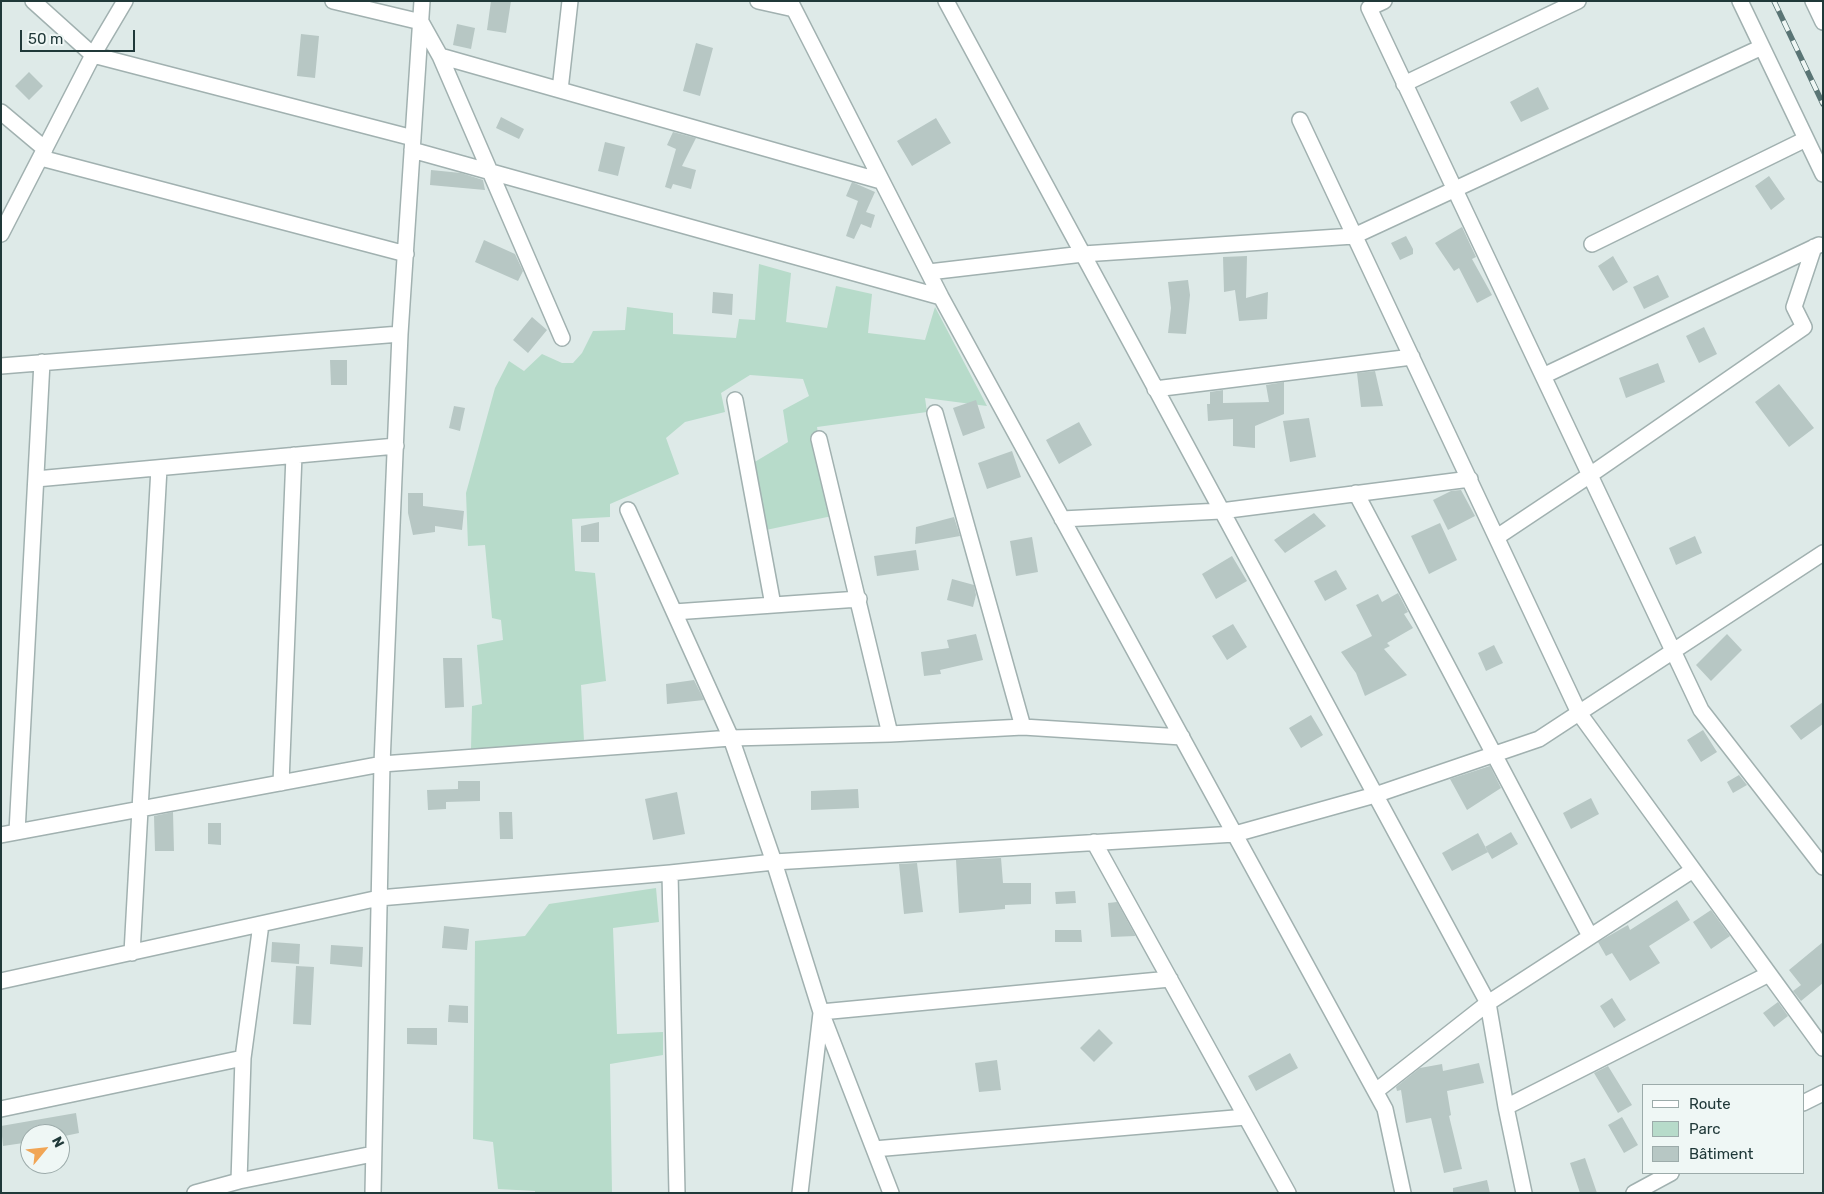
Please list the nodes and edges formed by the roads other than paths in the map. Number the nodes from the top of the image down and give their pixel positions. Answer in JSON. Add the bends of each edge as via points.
{"nodes":[{"id":1,"x":33,"y":1,"type":"edge"},
{"id":2,"x":125,"y":1,"type":"edge"},
{"id":3,"x":334,"y":1,"type":"edge"},
{"id":4,"x":422,"y":1,"type":"edge"},
{"id":5,"x":570,"y":1,"type":"edge"},
{"id":6,"x":758,"y":1,"type":"edge"},
{"id":7,"x":1384,"y":1,"type":"edge"},
{"id":8,"x":1578,"y":1,"type":"edge"},
{"id":9,"x":1740,"y":1,"type":"edge"},
{"id":10,"x":1813,"y":1,"type":"edge"},
{"id":11,"x":952,"y":3,"type":"edge"},
{"id":12,"x":792,"y":5,"type":"edge"},
{"id":13,"x":421,"y":22,"type":"junction"},
{"id":14,"x":1823,"y":22,"type":"edge"},
{"id":15,"x":1762,"y":48,"type":"junction"},
{"id":16,"x":94,"y":56,"type":"junction"},
{"id":17,"x":440,"y":56,"type":"junction"},
{"id":18,"x":1404,"y":84,"type":"junction"},
{"id":19,"x":560,"y":90,"type":"junction"},
{"id":20,"x":1,"y":112,"type":"edge"},
{"id":21,"x":1300,"y":120,"type":"dead end"},
{"id":22,"x":1806,"y":139,"type":"junction"},
{"id":23,"x":413,"y":144,"type":"junction"},
{"id":24,"x":43,"y":154,"type":"junction"},
{"id":25,"x":489,"y":170,"type":"junction"},
{"id":26,"x":1823,"y":174,"type":"edge"},
{"id":27,"x":881,"y":180,"type":"junction"},
{"id":28,"x":1454,"y":190,"type":"junction"},
{"id":29,"x":1,"y":234,"type":"edge"},
{"id":30,"x":1354,"y":236,"type":"junction"},
{"id":31,"x":1592,"y":244,"type":"dead end"},
{"id":32,"x":1818,"y":245,"type":"edge"},
{"id":33,"x":406,"y":254,"type":"junction"},
{"id":34,"x":1082,"y":254,"type":"junction"},
{"id":35,"x":929,"y":272,"type":"junction"},
{"id":36,"x":941,"y":297,"type":"junction"},
{"id":37,"x":400,"y":334,"type":"junction"},
{"id":38,"x":562,"y":338,"type":"dead end"},
{"id":39,"x":1412,"y":357,"type":"junction"},
{"id":40,"x":42,"y":362,"type":"junction"},
{"id":41,"x":1,"y":366,"type":"edge"},
{"id":42,"x":1543,"y":376,"type":"junction"},
{"id":43,"x":1156,"y":389,"type":"junction"},
{"id":44,"x":735,"y":400,"type":"dead end"},
{"id":45,"x":935,"y":413,"type":"dead end"},
{"id":46,"x":819,"y":439,"type":"dead end"},
{"id":47,"x":396,"y":446,"type":"junction"},
{"id":48,"x":294,"y":455,"type":"junction"},
{"id":49,"x":159,"y":468,"type":"junction"},
{"id":50,"x":1590,"y":475,"type":"junction"},
{"id":51,"x":36,"y":479,"type":"junction"},
{"id":52,"x":1470,"y":479,"type":"junction"},
{"id":53,"x":1356,"y":493,"type":"junction"},
{"id":54,"x":628,"y":510,"type":"dead end"},
{"id":55,"x":1221,"y":511,"type":"junction"},
{"id":56,"x":1062,"y":519,"type":"junction"},
{"id":57,"x":1497,"y":537,"type":"junction"},
{"id":58,"x":1823,"y":553,"type":"edge"},
{"id":59,"x":859,"y":599,"type":"junction"},
{"id":60,"x":773,"y":605,"type":"junction"},
{"id":61,"x":674,"y":612,"type":"junction"},
{"id":62,"x":1674,"y":651,"type":"junction"},
{"id":63,"x":1579,"y":713,"type":"junction"},
{"id":64,"x":1023,"y":727,"type":"junction"},
{"id":65,"x":890,"y":734,"type":"junction"},
{"id":66,"x":731,"y":738,"type":"junction"},
{"id":67,"x":1182,"y":738,"type":"junction"},
{"id":68,"x":1493,"y":754,"type":"junction"},
{"id":69,"x":382,"y":764,"type":"junction"},
{"id":70,"x":281,"y":783,"type":"junction"},
{"id":71,"x":1375,"y":795,"type":"junction"},
{"id":72,"x":141,"y":810,"type":"junction"},
{"id":73,"x":17,"y":832,"type":"junction"},
{"id":74,"x":1235,"y":834,"type":"junction"},
{"id":75,"x":1,"y":835,"type":"edge"},
{"id":76,"x":1094,"y":842,"type":"junction"},
{"id":77,"x":774,"y":862,"type":"junction"},
{"id":78,"x":1823,"y":867,"type":"edge"},
{"id":79,"x":1693,"y":870,"type":"junction"},
{"id":80,"x":670,"y":873,"type":"junction"},
{"id":81,"x":379,"y":898,"type":"junction"},
{"id":82,"x":261,"y":924,"type":"junction"},
{"id":83,"x":1590,"y":936,"type":"junction"},
{"id":84,"x":132,"y":953,"type":"junction"},
{"id":85,"x":1769,"y":974,"type":"junction"},
{"id":86,"x":1170,"y":979,"type":"junction"},
{"id":87,"x":1,"y":981,"type":"edge"},
{"id":88,"x":1488,"y":1003,"type":"junction"},
{"id":89,"x":821,"y":1012,"type":"junction"},
{"id":90,"x":1823,"y":1048,"type":"edge"},
{"id":91,"x":243,"y":1058,"type":"junction"},
{"id":92,"x":1376,"y":1091,"type":"junction"},
{"id":93,"x":1823,"y":1093,"type":"edge"},
{"id":94,"x":1804,"y":1102,"type":"edge"},
{"id":95,"x":1506,"y":1107,"type":"junction"},
{"id":96,"x":1,"y":1109,"type":"edge"},
{"id":97,"x":1246,"y":1117,"type":"junction"},
{"id":98,"x":874,"y":1149,"type":"junction"},
{"id":99,"x":373,"y":1154,"type":"junction"},
{"id":100,"x":1670,"y":1174,"type":"edge"},
{"id":101,"x":239,"y":1181,"type":"junction"},
{"id":102,"x":195,"y":1193,"type":"edge"},
{"id":103,"x":373,"y":1193,"type":"edge"},
{"id":104,"x":678,"y":1193,"type":"edge"},
{"id":105,"x":800,"y":1193,"type":"edge"},
{"id":106,"x":891,"y":1193,"type":"edge"},
{"id":107,"x":1288,"y":1193,"type":"edge"},
{"id":108,"x":1403,"y":1193,"type":"edge"},
{"id":109,"x":1524,"y":1193,"type":"edge"},
{"id":110,"x":1634,"y":1193,"type":"edge"}],
"edges":[{"from":1,"to":16,"type":"street"},
{"from":2,"to":16,"type":"street"},
{"from":3,"to":13,"type":"street"},
{"from":4,"to":13,"type":"street"},
{"from":5,"to":19,"type":"street"},
{"from":6,"to":12,"type":"street"},
{"from":7,"to":18,"type":"street","via":[[1369,8]]},
{"from":8,"to":18,"type":"street"},
{"from":9,"to":15,"type":"street"},
{"from":10,"to":14,"type":"street"},
{"from":11,"to":34,"type":"street"},
{"from":12,"to":27,"type":"street"},
{"from":13,"to":17,"type":"street"},
{"from":13,"to":23,"type":"street"},
{"from":15,"to":22,"type":"street"},
{"from":15,"to":28,"type":"street"},
{"from":16,"to":23,"type":"street"},
{"from":16,"to":24,"type":"street"},
{"from":17,"to":19,"type":"street"},
{"from":17,"to":25,"type":"street"},
{"from":18,"to":28,"type":"street"},
{"from":19,"to":27,"type":"street"},
{"from":20,"to":24,"type":"street"},
{"from":21,"to":30,"type":"street"},
{"from":22,"to":26,"type":"street"},
{"from":22,"to":31,"type":"street"},
{"from":23,"to":25,"type":"street"},
{"from":23,"to":33,"type":"street"},
{"from":24,"to":29,"type":"street"},
{"from":24,"to":33,"type":"street"},
{"from":25,"to":36,"type":"street"},
{"from":25,"to":38,"type":"street"},
{"from":27,"to":35,"type":"street"},
{"from":28,"to":30,"type":"street"},
{"from":28,"to":42,"type":"street"},
{"from":30,"to":34,"type":"street"},
{"from":30,"to":39,"type":"street"},
{"from":32,"to":42,"type":"street"},
{"from":32,"to":50,"type":"street","via":[[1794,307],[1804,327]]},
{"from":33,"to":37,"type":"street"},
{"from":34,"to":35,"type":"street"},
{"from":34,"to":43,"type":"street"},
{"from":35,"to":36,"type":"street"},
{"from":36,"to":56,"type":"street"},
{"from":37,"to":40,"type":"street"},
{"from":37,"to":47,"type":"street"},
{"from":39,"to":43,"type":"street"},
{"from":39,"to":52,"type":"street"},
{"from":40,"to":41,"type":"street"},
{"from":40,"to":51,"type":"street"},
{"from":42,"to":50,"type":"street"},
{"from":43,"to":55,"type":"street"},
{"from":44,"to":60,"type":"street"},
{"from":45,"to":64,"type":"street"},
{"from":46,"to":59,"type":"street"},
{"from":47,"to":48,"type":"street"},
{"from":47,"to":69,"type":"street"},
{"from":48,"to":49,"type":"street"},
{"from":48,"to":70,"type":"street"},
{"from":49,"to":51,"type":"street"},
{"from":49,"to":72,"type":"street"},
{"from":50,"to":57,"type":"street"},
{"from":50,"to":62,"type":"street"},
{"from":51,"to":73,"type":"street"},
{"from":52,"to":53,"type":"street"},
{"from":52,"to":57,"type":"street"},
{"from":53,"to":55,"type":"street"},
{"from":53,"to":68,"type":"street"},
{"from":54,"to":61,"type":"street"},
{"from":55,"to":56,"type":"street"},
{"from":55,"to":71,"type":"street"},
{"from":56,"to":67,"type":"street"},
{"from":57,"to":63,"type":"street"},
{"from":58,"to":62,"type":"street"},
{"from":59,"to":60,"type":"street"},
{"from":59,"to":65,"type":"street"},
{"from":60,"to":61,"type":"street"},
{"from":61,"to":66,"type":"street"},
{"from":62,"to":63,"type":"street"},
{"from":62,"to":78,"type":"street","via":[[1702,710]]},
{"from":63,"to":68,"type":"street","via":[[1539,739]]},
{"from":63,"to":79,"type":"street"},
{"from":64,"to":65,"type":"street"},
{"from":64,"to":67,"type":"street"},
{"from":65,"to":66,"type":"street"},
{"from":66,"to":69,"type":"street"},
{"from":66,"to":77,"type":"street"},
{"from":67,"to":74,"type":"street"},
{"from":68,"to":71,"type":"street"},
{"from":68,"to":83,"type":"street"},
{"from":69,"to":70,"type":"street"},
{"from":69,"to":81,"type":"street"},
{"from":70,"to":72,"type":"street"},
{"from":71,"to":74,"type":"street"},
{"from":71,"to":88,"type":"street"},
{"from":72,"to":73,"type":"street"},
{"from":72,"to":84,"type":"street"},
{"from":73,"to":75,"type":"street"},
{"from":74,"to":76,"type":"street"},
{"from":74,"to":92,"type":"street"},
{"from":76,"to":77,"type":"street"},
{"from":76,"to":86,"type":"street"},
{"from":77,"to":80,"type":"street"},
{"from":77,"to":89,"type":"street"},
{"from":79,"to":83,"type":"street"},
{"from":79,"to":85,"type":"street"},
{"from":80,"to":81,"type":"street"},
{"from":80,"to":104,"type":"street"},
{"from":81,"to":82,"type":"street"},
{"from":81,"to":99,"type":"street"},
{"from":82,"to":84,"type":"street"},
{"from":82,"to":91,"type":"street"},
{"from":83,"to":88,"type":"street"},
{"from":84,"to":87,"type":"street"},
{"from":85,"to":90,"type":"street"},
{"from":85,"to":95,"type":"street"},
{"from":86,"to":89,"type":"street"},
{"from":86,"to":97,"type":"street"},
{"from":88,"to":92,"type":"street"},
{"from":88,"to":95,"type":"street"},
{"from":89,"to":98,"type":"street"},
{"from":89,"to":105,"type":"street"},
{"from":91,"to":96,"type":"street"},
{"from":91,"to":101,"type":"street"},
{"from":92,"to":108,"type":"street","via":[[1385,1109]]},
{"from":93,"to":94,"type":"street"},
{"from":95,"to":109,"type":"street"},
{"from":97,"to":98,"type":"street"},
{"from":97,"to":107,"type":"street"},
{"from":98,"to":106,"type":"street"},
{"from":99,"to":101,"type":"street"},
{"from":99,"to":103,"type":"street"},
{"from":100,"to":110,"type":"street"},
{"from":101,"to":102,"type":"street"}]}
